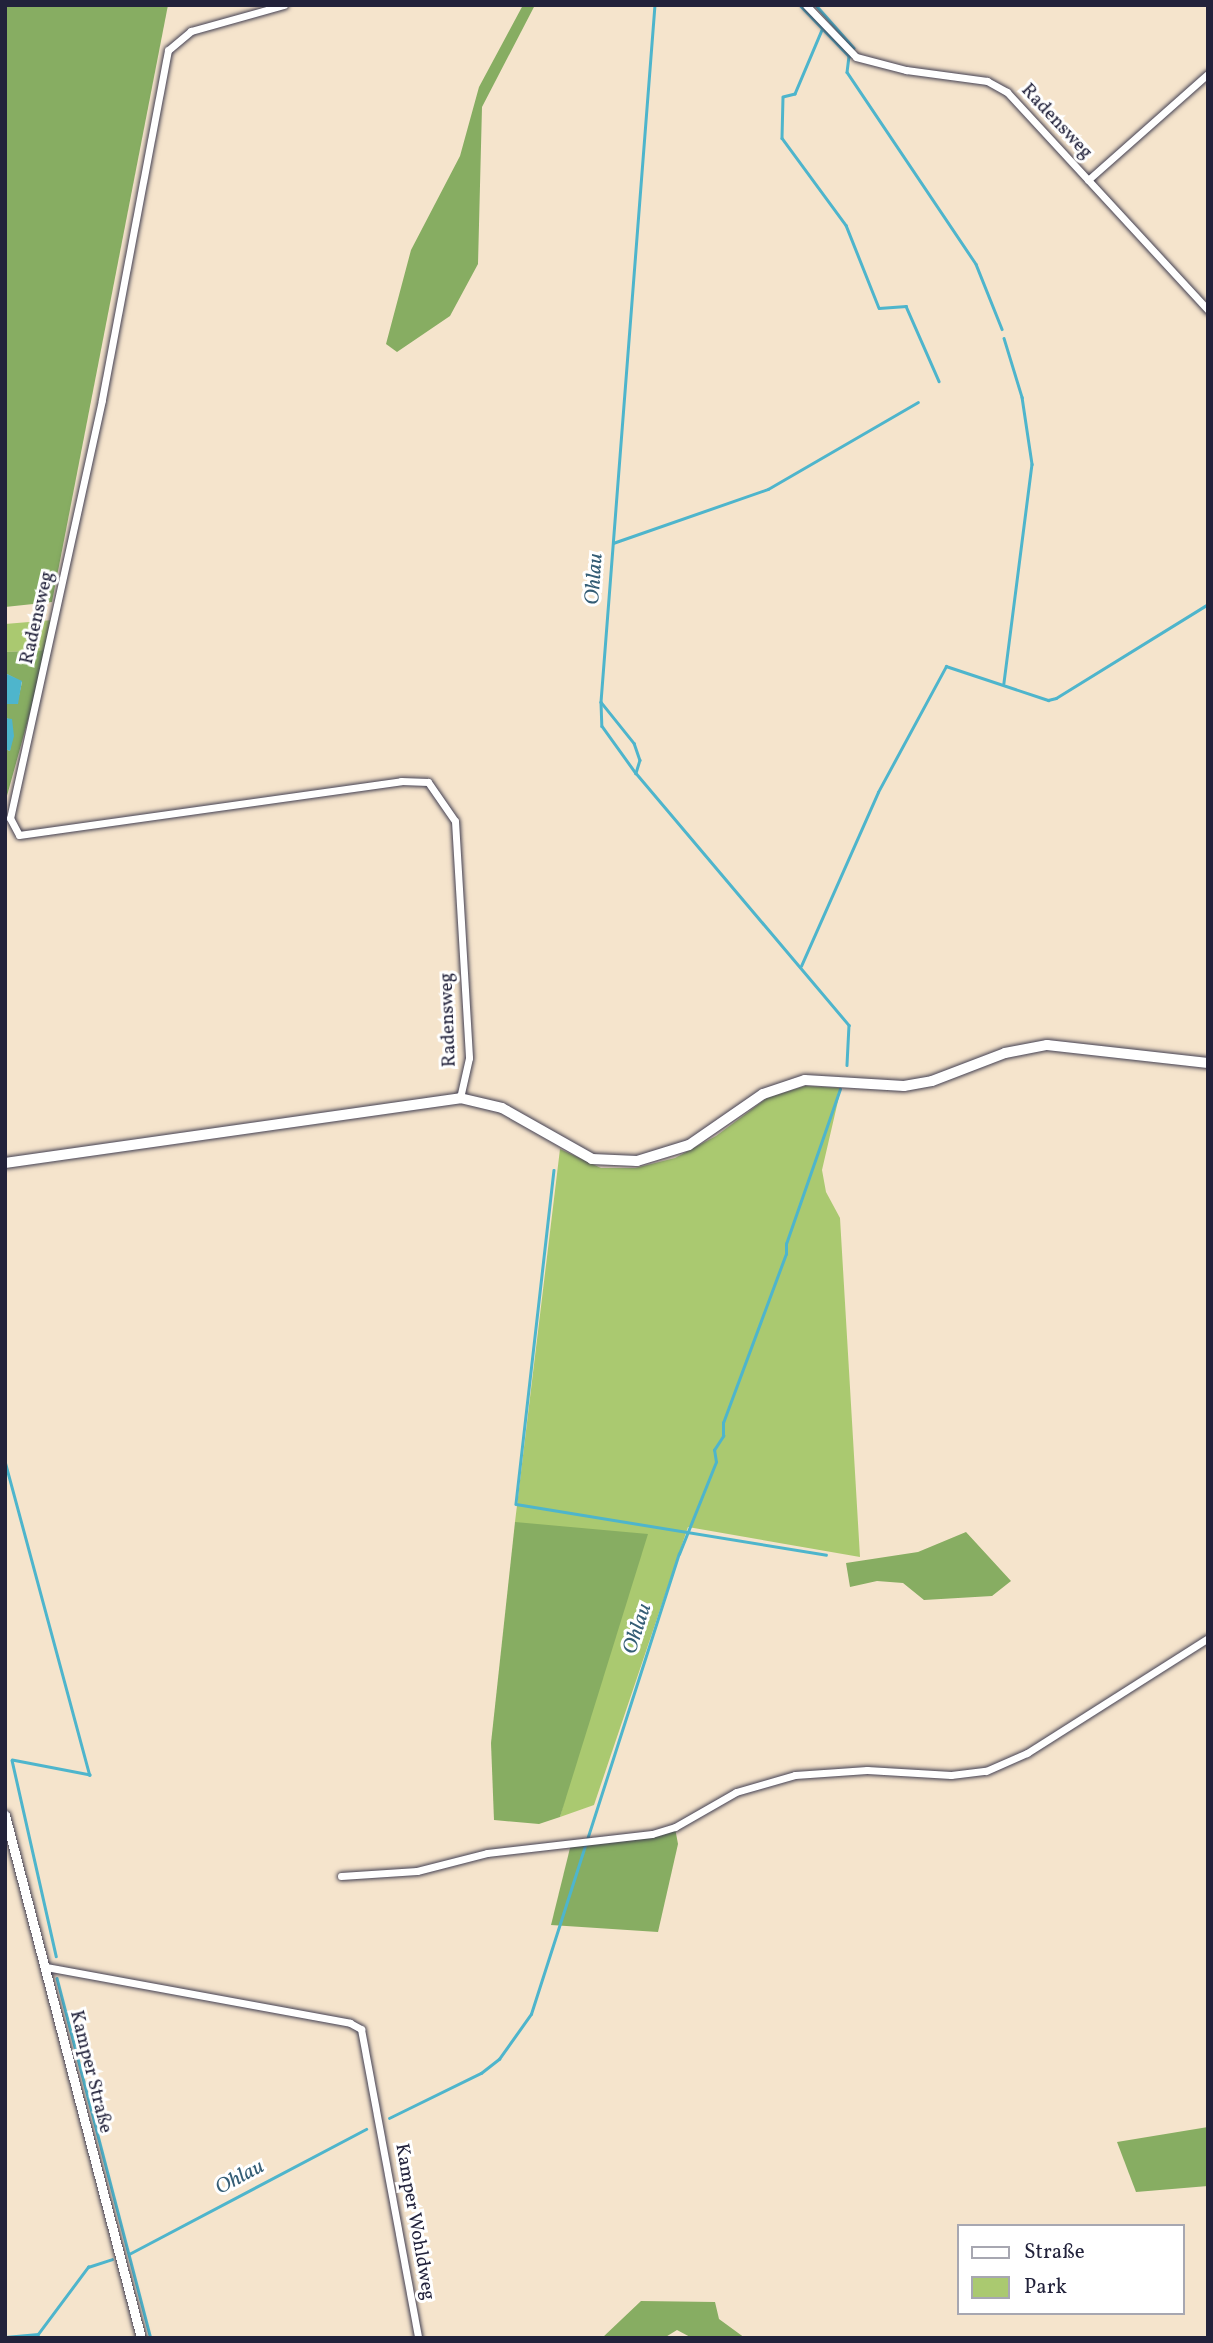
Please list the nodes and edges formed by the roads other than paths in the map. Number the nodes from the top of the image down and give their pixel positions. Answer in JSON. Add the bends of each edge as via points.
{"nodes":[{"id":1,"x":284,"y":5,"type":"edge"},
{"id":2,"x":806,"y":5,"type":"edge"},
{"id":3,"x":1208,"y":74,"type":"edge"},
{"id":4,"x":1088,"y":180,"type":"junction"},
{"id":5,"x":1208,"y":310,"type":"edge"},
{"id":6,"x":1208,"y":1063,"type":"edge"},
{"id":7,"x":460,"y":1098,"type":"junction"},
{"id":8,"x":5,"y":1163,"type":"edge"},
{"id":9,"x":1208,"y":1638,"type":"edge"},
{"id":10,"x":5,"y":1815,"type":"edge"},
{"id":11,"x":341,"y":1876,"type":"dead end"},
{"id":12,"x":46,"y":1967,"type":"junction"},
{"id":13,"x":141,"y":2338,"type":"edge"},
{"id":14,"x":418,"y":2338,"type":"edge"}],
"edges":[{"from":1,"to":7,"type":"street","name":"Radensweg","via":[[191,31],[168,50],[102,400],[10,818],[19,835],[401,781],[428,782],[455,821],[469,1058]]},
{"from":2,"to":4,"type":"street","name":"Radensweg","via":[[856,57],[906,70],[987,81],[1007,92]]},
{"from":3,"to":4,"type":"street"},
{"from":4,"to":5,"type":"street","name":"Radensweg"},
{"from":6,"to":7,"type":"main road","via":[[1039,1046],[904,1086],[829,1079],[778,1086],[689,1145],[663,1155],[615,1163],[592,1158],[495,1105]]},
{"from":7,"to":8,"type":"main road"},
{"from":9,"to":11,"type":"street","via":[[1027,1753],[986,1771],[795,1774],[736,1792],[675,1827],[488,1853],[417,1871]]},
{"from":10,"to":12,"type":"street","name":"Kamper Straße"},
{"from":12,"to":13,"type":"street","name":"Kamper Straße"},
{"from":12,"to":14,"type":"street","name":"Kamper Wohldweg","via":[[350,2023],[365,2034]]}]}
